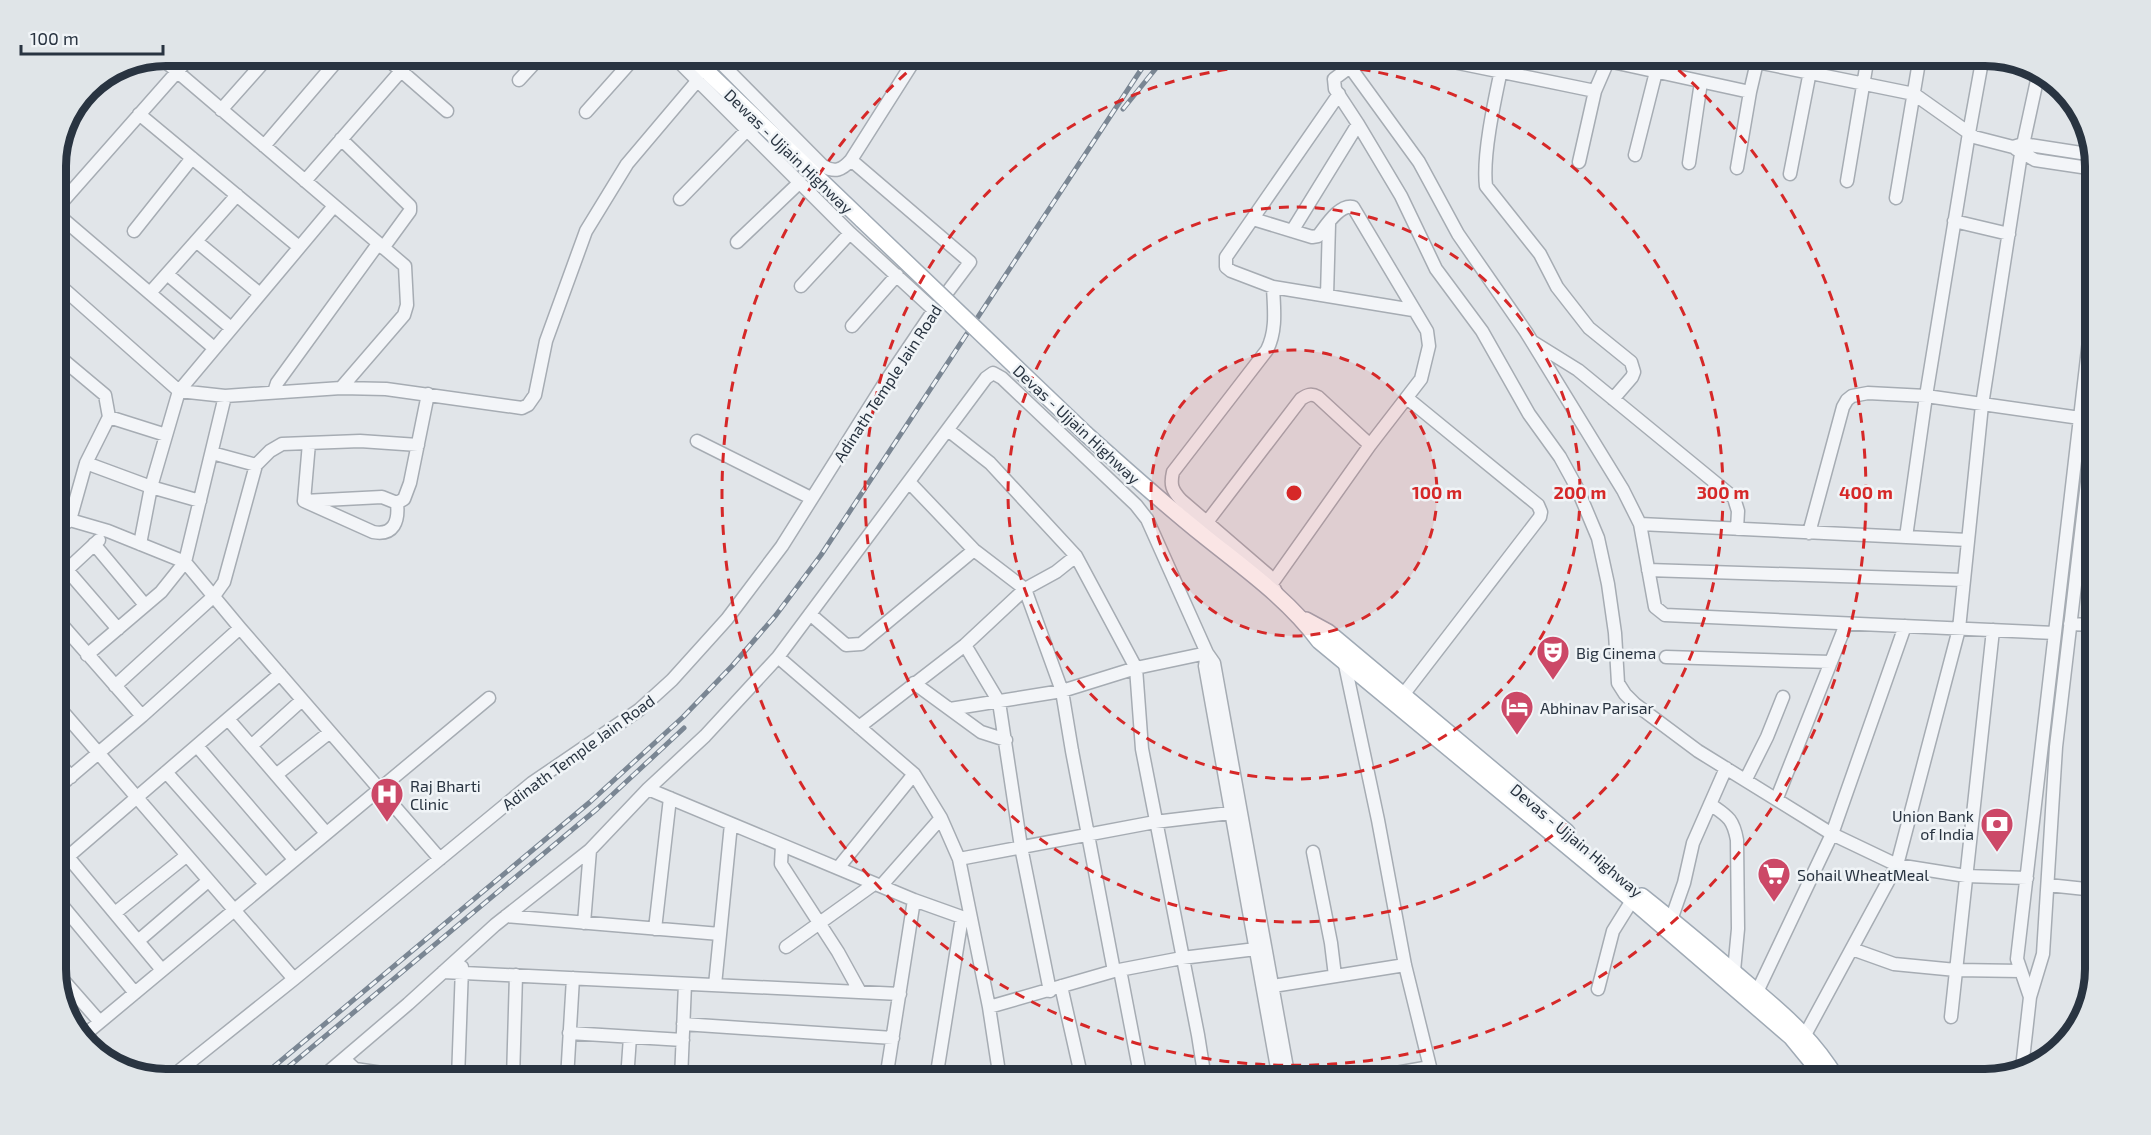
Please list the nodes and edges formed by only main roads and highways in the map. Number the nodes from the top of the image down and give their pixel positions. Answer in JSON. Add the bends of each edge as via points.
{"nodes":[{"id":1,"x":701,"y":66,"type":"edge"},
{"id":2,"x":862,"y":220,"type":"joint"},
{"id":3,"x":1301,"y":617,"type":"junction"},
{"id":4,"x":1635,"y":896,"type":"junction"},
{"id":5,"x":1816,"y":1069,"type":"edge"},
{"id":6,"x":1831,"y":1069,"type":"edge"}],
"edges":[{"from":1,"to":2,"type":"main road","name":"Dewas - Ujjain Highway"},
{"from":2,"to":3,"type":"main road","name":"Devas - Ujjain Highway","bridge":true,"via":[[1128,472],[1253,576],[1275,589]]},
{"from":3,"to":4,"type":"main road","name":"Devas - Ujjain Highway","via":[[1328,632]]},
{"from":3,"to":4,"type":"main road","name":"Devas - Ujjain Highway","via":[[1319,641]]},
{"from":4,"to":5,"type":"main road","name":"Devas - Ujjain Highway","via":[[1791,1037]]},
{"from":4,"to":6,"type":"main road","name":"Devas - Ujjain Highway","via":[[1734,971],[1805,1035]]}]}
